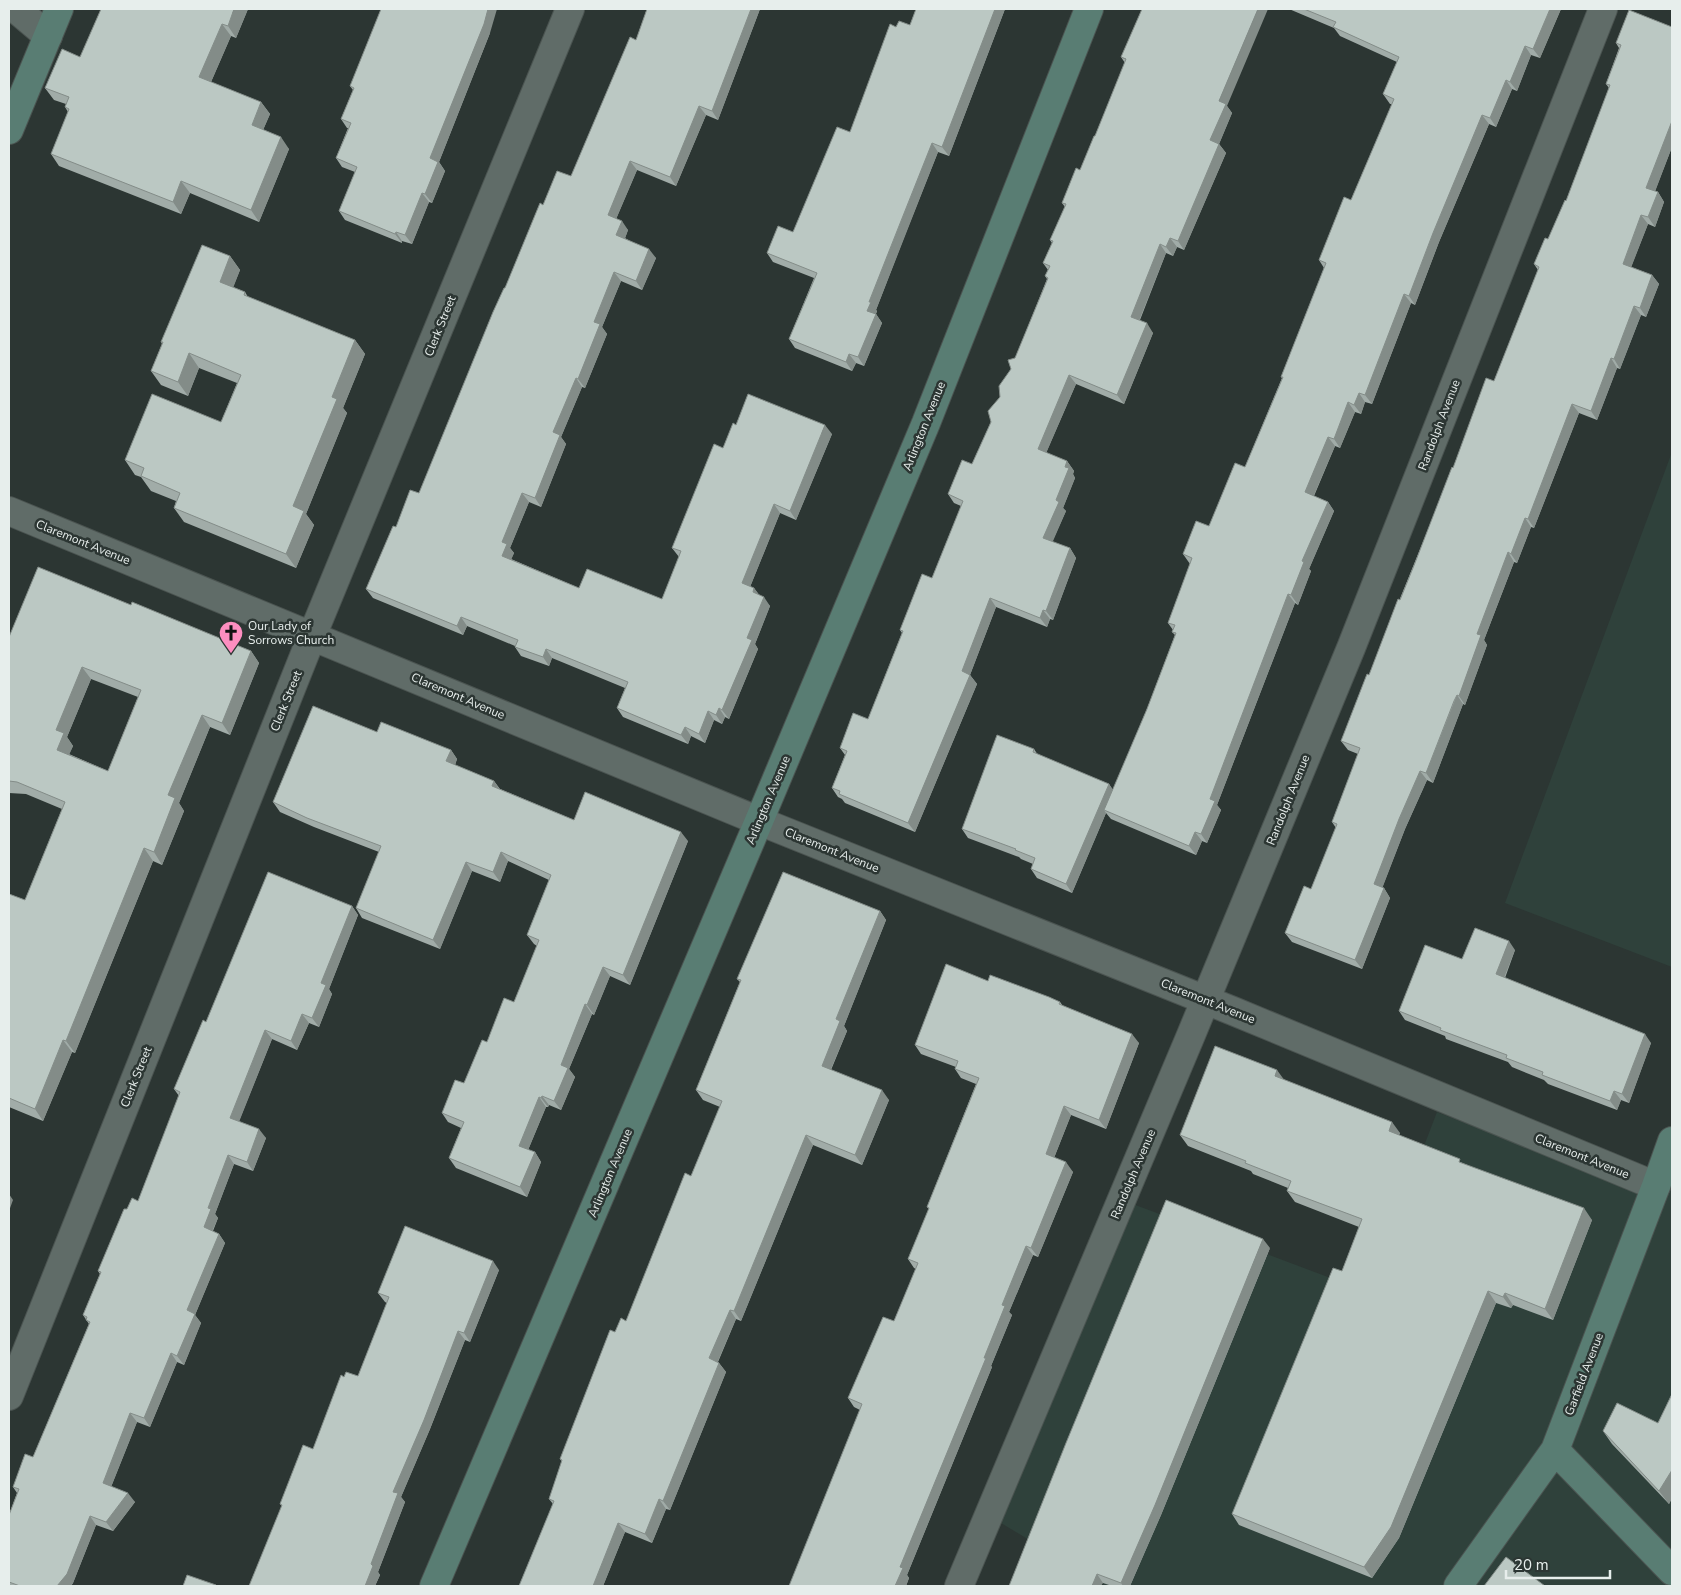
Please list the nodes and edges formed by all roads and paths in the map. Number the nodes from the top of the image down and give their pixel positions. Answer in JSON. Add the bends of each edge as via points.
{"nodes":[{"id":1,"x":16,"y":9,"type":"edge"},
{"id":2,"x":59,"y":9,"type":"edge"},
{"id":3,"x":570,"y":9,"type":"edge"},
{"id":4,"x":1089,"y":9,"type":"edge"},
{"id":5,"x":1603,"y":9,"type":"edge"},
{"id":6,"x":48,"y":36,"type":"junction"},
{"id":7,"x":9,"y":130,"type":"edge"},
{"id":8,"x":9,"y":511,"type":"edge"},
{"id":9,"x":312,"y":636,"type":"junction"},
{"id":10,"x":759,"y":820,"type":"junction"},
{"id":11,"x":1206,"y":1000,"type":"junction"},
{"id":12,"x":1672,"y":1141,"type":"edge"},
{"id":13,"x":1656,"y":1186,"type":"junction"},
{"id":14,"x":9,"y":1396,"type":"edge"},
{"id":15,"x":1555,"y":1450,"type":"junction"},
{"id":16,"x":1672,"y":1571,"type":"edge"},
{"id":17,"x":434,"y":1586,"type":"edge"},
{"id":18,"x":959,"y":1586,"type":"edge"},
{"id":19,"x":1458,"y":1586,"type":"edge"}],
"edges":[{"from":1,"to":6,"type":"street"},
{"from":2,"to":6,"type":"street"},
{"from":3,"to":9,"type":"street","name":"Clerk Street"},
{"from":4,"to":10,"type":"street","name":"Arlington Avenue","via":[[926,422]]},
{"from":5,"to":11,"type":"street","name":"Randolph Avenue","via":[[1351,648]]},
{"from":6,"to":7,"type":"street"},
{"from":8,"to":9,"type":"street","name":"Claremont Avenue"},
{"from":9,"to":10,"type":"street","name":"Claremont Avenue"},
{"from":9,"to":14,"type":"street","name":"Clerk Street"},
{"from":10,"to":11,"type":"street","name":"Claremont Avenue"},
{"from":10,"to":17,"type":"street","name":"Arlington Avenue"},
{"from":11,"to":13,"type":"street","name":"Claremont Avenue"},
{"from":11,"to":18,"type":"street","name":"Randolph Avenue"},
{"from":12,"to":13,"type":"street","name":"Garfield Avenue"},
{"from":13,"to":15,"type":"street","name":"Garfield Avenue"},
{"from":15,"to":16,"type":"street"},
{"from":15,"to":19,"type":"street","name":"Garfield Avenue"}]}
